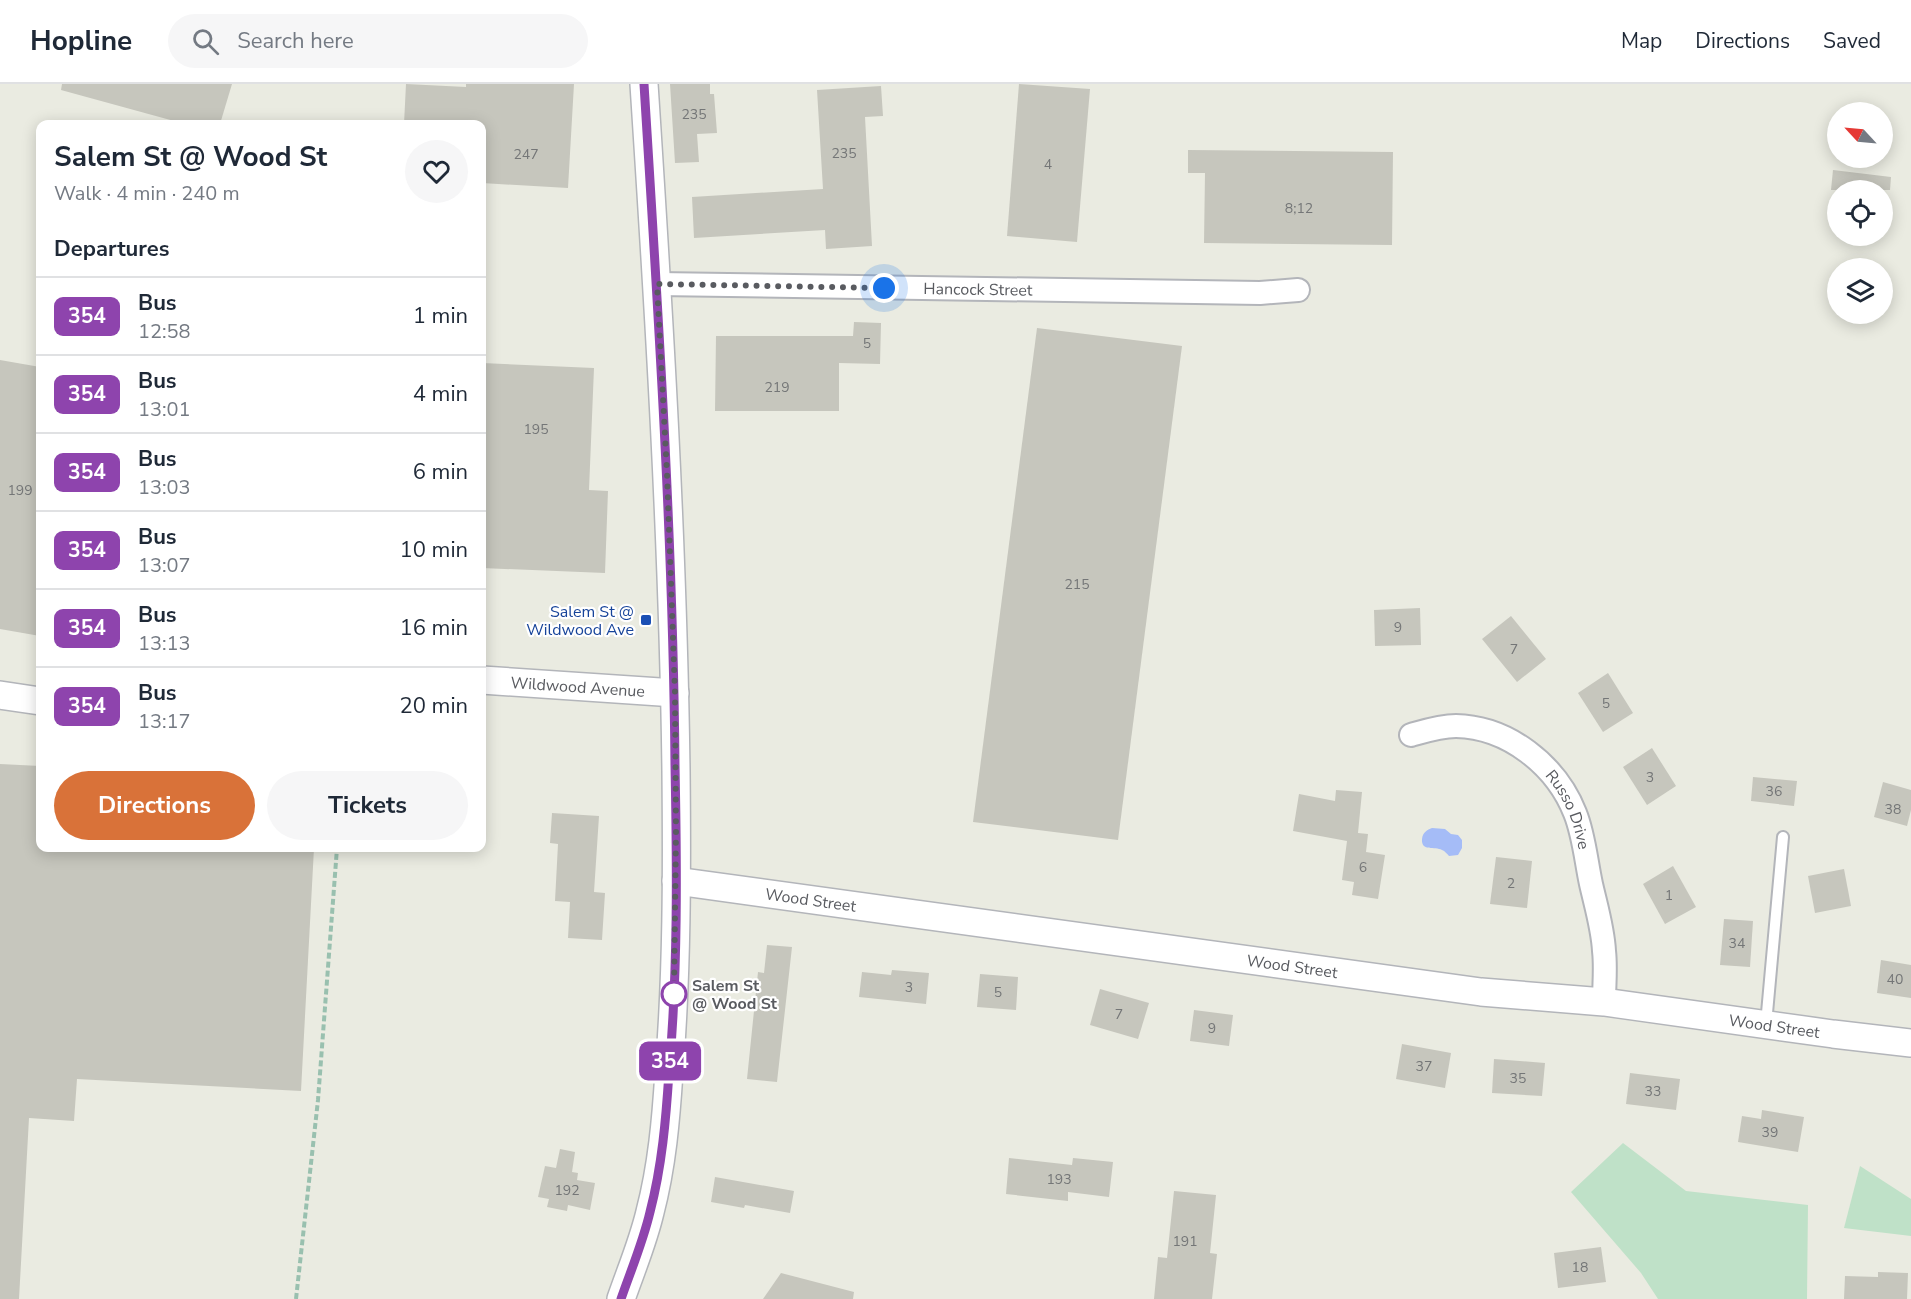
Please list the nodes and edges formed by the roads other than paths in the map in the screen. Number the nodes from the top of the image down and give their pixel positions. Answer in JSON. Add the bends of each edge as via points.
{"nodes":[{"id":1,"x":644,"y":84,"type":"edge"},
{"id":2,"x":657,"y":284,"type":"junction"},
{"id":3,"x":1298,"y":290,"type":"dead end"},
{"id":4,"x":486,"y":680,"type":"edge"},
{"id":5,"x":675,"y":693,"type":"junction"},
{"id":6,"x":0,"y":695,"type":"edge"},
{"id":7,"x":36,"y":700,"type":"edge"},
{"id":8,"x":1411,"y":735,"type":"dead end"},
{"id":9,"x":1784,"y":837,"type":"dead end"},
{"id":10,"x":676,"y":881,"type":"junction"},
{"id":11,"x":1604,"y":1002,"type":"junction"},
{"id":12,"x":1766,"y":1025,"type":"junction"},
{"id":13,"x":1911,"y":1043,"type":"edge"},
{"id":14,"x":621,"y":1299,"type":"edge"}],
"edges":[{"from":1,"to":2,"type":"street"},
{"from":2,"to":3,"type":"street","name":"Hancock Street","via":[[1260,293]]},
{"from":2,"to":5,"type":"street"},
{"from":4,"to":5,"type":"street","name":"Wildwood Avenue"},
{"from":5,"to":10,"type":"street"},
{"from":6,"to":7,"type":"street"},
{"from":8,"to":11,"type":"street","name":"Russo Drive","via":[[1455,726],[1484,730],[1534,756],[1553,776],[1567,796],[1580,827],[1604,950]]},
{"from":9,"to":12,"type":"lane"},
{"from":10,"to":11,"type":"street","name":"Wood Street","via":[[1481,992]]},
{"from":10,"to":14,"type":"street","via":[[674,991],[663,1139],[650,1213]]},
{"from":11,"to":12,"type":"street","name":"Wood Street"},
{"from":12,"to":13,"type":"street","name":"Wood Street"}]}
